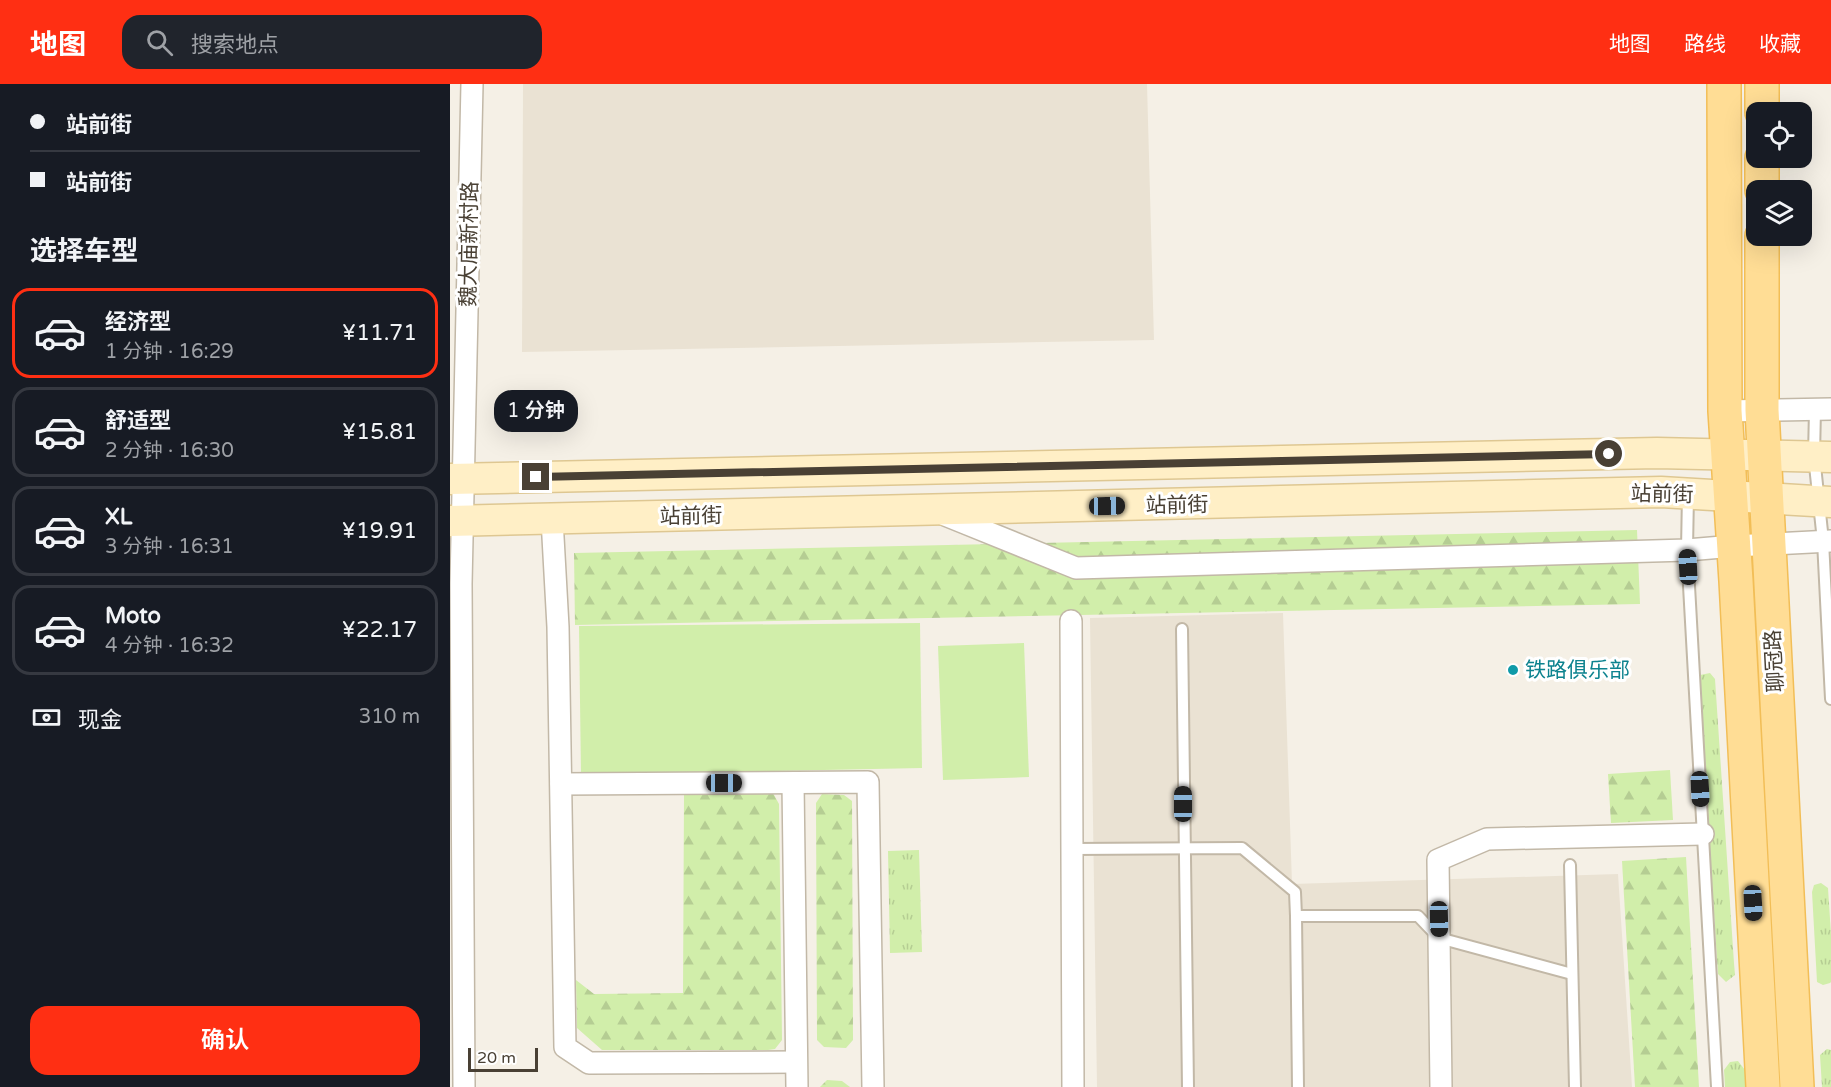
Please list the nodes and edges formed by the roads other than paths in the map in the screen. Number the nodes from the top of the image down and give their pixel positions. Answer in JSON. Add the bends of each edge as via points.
{"nodes":[{"id":1,"x":472,"y":84,"type":"edge"},
{"id":2,"x":1724,"y":84,"type":"edge"},
{"id":3,"x":1762,"y":84,"type":"edge"},
{"id":4,"x":1762,"y":102,"type":"edge"},
{"id":5,"x":1762,"y":246,"type":"edge"},
{"id":6,"x":1823,"y":409,"type":"edge"},
{"id":7,"x":1762,"y":410,"type":"junction"},
{"id":8,"x":1725,"y":411,"type":"junction"},
{"id":9,"x":1728,"y":454,"type":"junction"},
{"id":10,"x":1764,"y":456,"type":"junction"},
{"id":11,"x":1823,"y":457,"type":"edge"},
{"id":12,"x":457,"y":479,"type":"edge"},
{"id":13,"x":1688,"y":494,"type":"junction"},
{"id":14,"x":1731,"y":496,"type":"junction"},
{"id":15,"x":1766,"y":499,"type":"junction"},
{"id":16,"x":1825,"y":502,"type":"edge"},
{"id":17,"x":934,"y":510,"type":"junction"},
{"id":18,"x":552,"y":519,"type":"junction"},
{"id":19,"x":456,"y":521,"type":"edge"},
{"id":20,"x":1827,"y":541,"type":"edge"},
{"id":21,"x":1768,"y":544,"type":"junction"},
{"id":22,"x":1734,"y":546,"type":"junction"},
{"id":23,"x":1687,"y":550,"type":"junction"},
{"id":24,"x":1071,"y":621,"type":"dead end"},
{"id":25,"x":1182,"y":629,"type":"dead end"},
{"id":26,"x":1831,"y":699,"type":"edge"},
{"id":27,"x":794,"y":783,"type":"junction"},
{"id":28,"x":561,"y":784,"type":"junction"},
{"id":29,"x":1703,"y":834,"type":"junction"},
{"id":30,"x":1184,"y":848,"type":"junction"},
{"id":31,"x":1072,"y":849,"type":"junction"},
{"id":32,"x":1570,"y":865,"type":"dead end"},
{"id":33,"x":1296,"y":916,"type":"junction"},
{"id":34,"x":1439,"y":938,"type":"junction"},
{"id":35,"x":1572,"y":974,"type":"junction"},
{"id":36,"x":796,"y":1062,"type":"junction"},
{"id":37,"x":464,"y":1087,"type":"edge"},
{"id":38,"x":797,"y":1087,"type":"edge"},
{"id":39,"x":873,"y":1087,"type":"edge"},
{"id":40,"x":1073,"y":1087,"type":"edge"},
{"id":41,"x":1188,"y":1087,"type":"edge"},
{"id":42,"x":1298,"y":1087,"type":"edge"},
{"id":43,"x":1441,"y":1087,"type":"edge"},
{"id":44,"x":1575,"y":1087,"type":"edge"},
{"id":45,"x":1717,"y":1087,"type":"edge"},
{"id":46,"x":1763,"y":1087,"type":"edge"},
{"id":47,"x":1797,"y":1087,"type":"edge"}],
"edges":[{"from":1,"to":12,"type":"street","name":"魏大庙新村路"},
{"from":2,"to":8,"type":"main road"},
{"from":3,"to":4,"type":"main road"},
{"from":5,"to":7,"type":"main road","name":"聊冠路"},
{"from":6,"to":7,"type":"street"},
{"from":6,"to":11,"type":"lane"},
{"from":7,"to":8,"type":"street"},
{"from":7,"to":10,"type":"main road","name":"聊冠路"},
{"from":8,"to":9,"type":"main road"},
{"from":9,"to":10,"type":"main road","name":"站前街"},
{"from":9,"to":12,"type":"main road","name":"站前街"},
{"from":9,"to":14,"type":"main road"},
{"from":10,"to":11,"type":"main road","name":"站前街"},
{"from":10,"to":15,"type":"main road","name":"聊冠路"},
{"from":11,"to":16,"type":"lane"},
{"from":12,"to":19,"type":"street","name":"魏大庙新村路"},
{"from":13,"to":14,"type":"main road","name":"站前街"},
{"from":13,"to":17,"type":"main road","name":"站前街"},
{"from":13,"to":23,"type":"lane"},
{"from":14,"to":15,"type":"main road","name":"站前街"},
{"from":14,"to":22,"type":"main road"},
{"from":15,"to":16,"type":"main road","name":"站前街"},
{"from":15,"to":21,"type":"main road","name":"聊冠路"},
{"from":16,"to":20,"type":"lane"},
{"from":17,"to":18,"type":"main road","name":"站前街"},
{"from":17,"to":23,"type":"street","via":[[1076,568]]},
{"from":18,"to":19,"type":"main road","name":"站前街"},
{"from":18,"to":28,"type":"street"},
{"from":19,"to":37,"type":"street","name":"魏大庙新村路","via":[[461,596]]},
{"from":20,"to":21,"type":"street"},
{"from":20,"to":26,"type":"lane"},
{"from":21,"to":22,"type":"street"},
{"from":21,"to":47,"type":"main road","name":"聊冠路"},
{"from":22,"to":23,"type":"street"},
{"from":22,"to":46,"type":"main road"},
{"from":23,"to":29,"type":"lane"},
{"from":24,"to":31,"type":"street"},
{"from":25,"to":30,"type":"lane"},
{"from":27,"to":28,"type":"street"},
{"from":27,"to":36,"type":"street"},
{"from":27,"to":39,"type":"street","via":[[868,782]]},
{"from":28,"to":36,"type":"street","via":[[565,1047],[589,1064]]},
{"from":29,"to":34,"type":"street","via":[[1487,839],[1438,860]]},
{"from":29,"to":45,"type":"lane"},
{"from":30,"to":31,"type":"lane"},
{"from":30,"to":33,"type":"lane","via":[[1242,848],[1295,892]]},
{"from":30,"to":41,"type":"lane"},
{"from":31,"to":40,"type":"street"},
{"from":32,"to":35,"type":"lane"},
{"from":33,"to":34,"type":"lane","via":[[1418,916]]},
{"from":33,"to":42,"type":"lane"},
{"from":34,"to":35,"type":"lane"},
{"from":34,"to":43,"type":"street"},
{"from":35,"to":44,"type":"lane"},
{"from":36,"to":38,"type":"street"}]}
